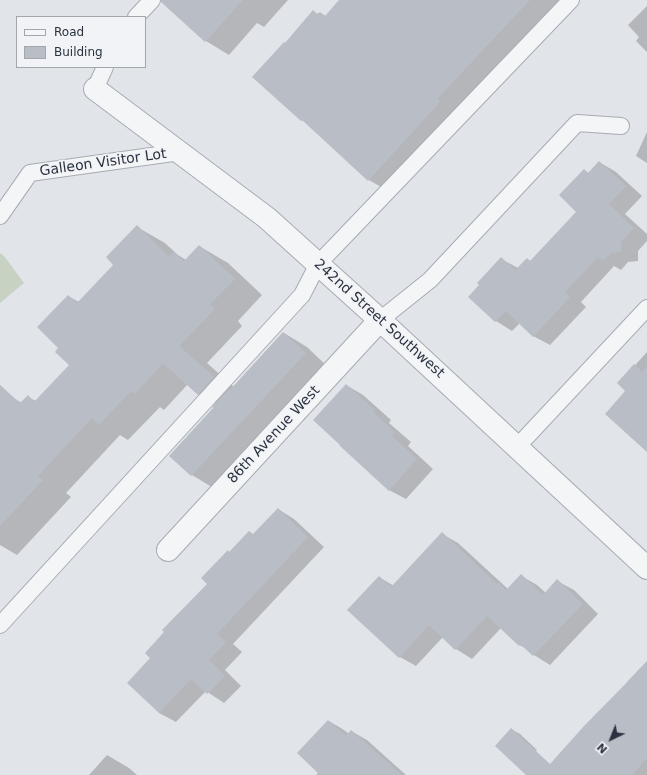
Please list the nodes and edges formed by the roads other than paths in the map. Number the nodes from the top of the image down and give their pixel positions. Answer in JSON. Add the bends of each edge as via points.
{"nodes":[{"id":1,"x":152,"y":0,"type":"edge"},
{"id":2,"x":571,"y":0,"type":"edge"},
{"id":3,"x":137,"y":16,"type":"edge"},
{"id":4,"x":105,"y":68,"type":"edge"},
{"id":5,"x":95,"y":88,"type":"joint"},
{"id":6,"x":621,"y":126,"type":"dead end"},
{"id":7,"x":180,"y":152,"type":"junction"},
{"id":8,"x":0,"y":216,"type":"edge"},
{"id":9,"x":318,"y":264,"type":"junction"},
{"id":10,"x":647,"y":308,"type":"edge"},
{"id":11,"x":380,"y":320,"type":"junction"},
{"id":12,"x":517,"y":447,"type":"junction"},
{"id":13,"x":168,"y":550,"type":"dead end"},
{"id":14,"x":647,"y":568,"type":"edge"},
{"id":15,"x":0,"y":625,"type":"edge"}],
"edges":[{"from":1,"to":3,"type":"lane"},
{"from":2,"to":9,"type":"lane"},
{"from":4,"to":5,"type":"lane"},
{"from":5,"to":7,"type":"street","name":"242nd Street Southwest"},
{"from":6,"to":11,"type":"lane","via":[[577,123],[430,280]]},
{"from":7,"to":8,"type":"lane","name":"Galleon Visitor Lot","via":[[30,173]]},
{"from":7,"to":9,"type":"street","name":"242nd Street Southwest","via":[[267,218]]},
{"from":9,"to":11,"type":"street","name":"242nd Street Southwest"},
{"from":9,"to":15,"type":"lane","via":[[302,295]]},
{"from":10,"to":12,"type":"lane"},
{"from":11,"to":12,"type":"street","name":"242nd Street Southwest"},
{"from":11,"to":13,"type":"street","name":"86th Avenue West"},
{"from":12,"to":14,"type":"street","name":"242nd Street Southwest"}]}
